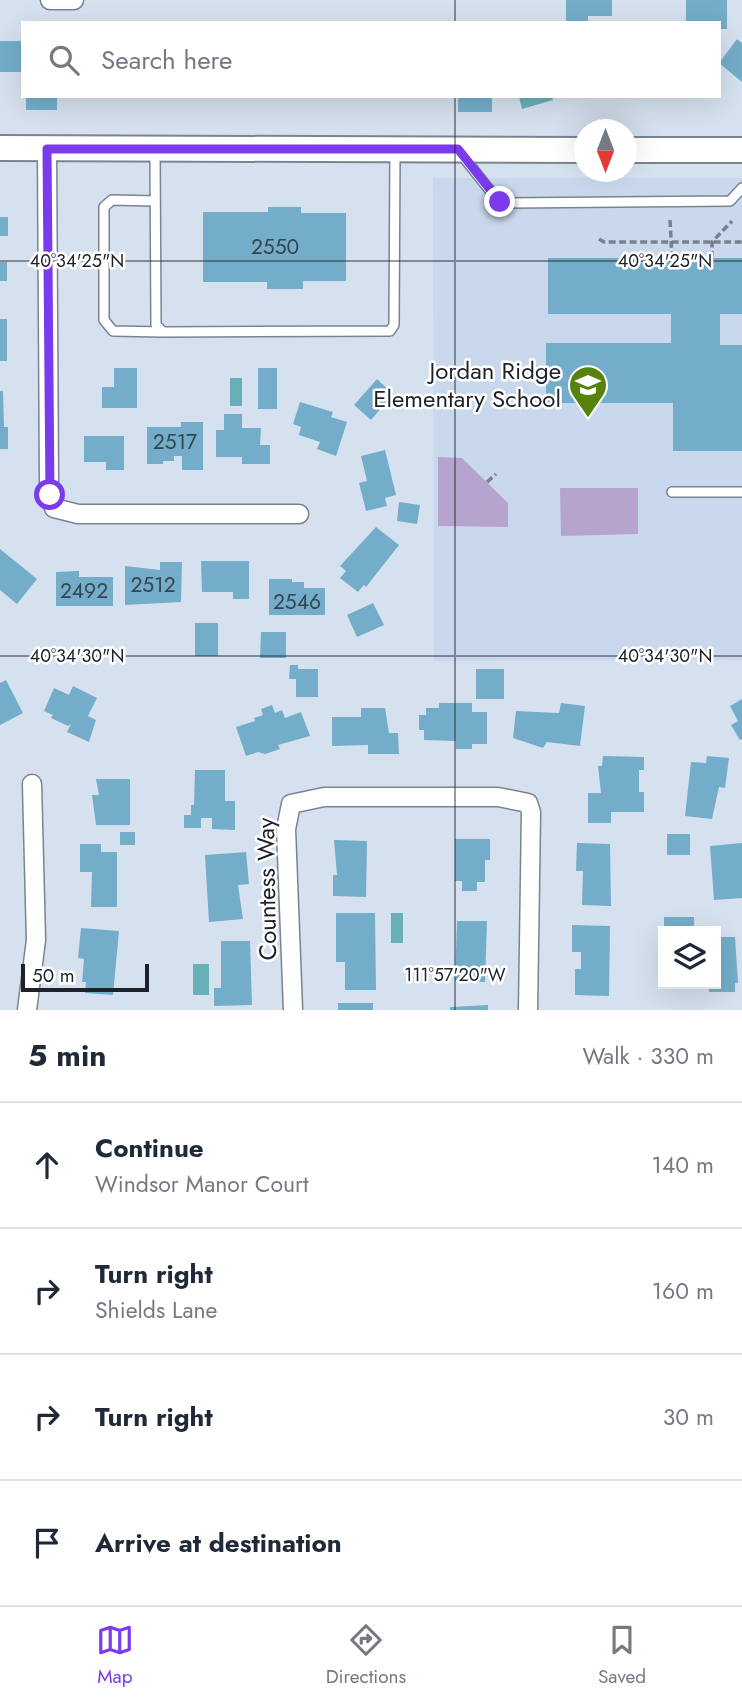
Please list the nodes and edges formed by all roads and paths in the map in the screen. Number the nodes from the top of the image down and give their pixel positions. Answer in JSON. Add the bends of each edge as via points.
{"nodes":[{"id":1,"x":50,"y":0,"type":"edge"},
{"id":2,"x":74,"y":0,"type":"edge"},
{"id":3,"x":0,"y":148,"type":"edge"},
{"id":4,"x":47,"y":149,"type":"junction"},
{"id":5,"x":155,"y":149,"type":"junction"},
{"id":6,"x":396,"y":149,"type":"junction"},
{"id":7,"x":458,"y":149,"type":"junction"},
{"id":8,"x":574,"y":150,"type":"edge"},
{"id":9,"x":637,"y":150,"type":"edge"},
{"id":10,"x":742,"y":150,"type":"edge"},
{"id":11,"x":742,"y":188,"type":"edge"},
{"id":12,"x":155,"y":201,"type":"junction"},
{"id":13,"x":670,"y":220,"type":"dead end"},
{"id":14,"x":732,"y":221,"type":"dead end"},
{"id":15,"x":598,"y":239,"type":"dead end"},
{"id":16,"x":671,"y":242,"type":"junction"},
{"id":17,"x":712,"y":242,"type":"junction"},
{"id":18,"x":742,"y":242,"type":"edge"},
{"id":19,"x":671,"y":258,"type":"dead end"},
{"id":20,"x":712,"y":258,"type":"dead end"},
{"id":21,"x":163,"y":332,"type":"junction"},
{"id":22,"x":496,"y":474,"type":"dead end"},
{"id":23,"x":487,"y":482,"type":"dead end"},
{"id":24,"x":672,"y":492,"type":"dead end"},
{"id":25,"x":742,"y":492,"type":"edge"},
{"id":26,"x":299,"y":514,"type":"dead end"},
{"id":27,"x":32,"y":784,"type":"dead end"},
{"id":28,"x":27,"y":1010,"type":"edge"},
{"id":29,"x":293,"y":1010,"type":"edge"},
{"id":30,"x":528,"y":1010,"type":"edge"}],
"edges":[{"from":1,"to":2,"type":"street"},
{"from":3,"to":4,"type":"main road"},
{"from":4,"to":5,"type":"main road"},
{"from":4,"to":26,"type":"street","via":[[49,483],[54,508],[78,514]]},
{"from":5,"to":6,"type":"main road"},
{"from":5,"to":12,"type":"lane"},
{"from":6,"to":7,"type":"main road"},
{"from":6,"to":21,"type":"lane","via":[[394,325],[390,331]]},
{"from":7,"to":8,"type":"main road"},
{"from":7,"to":11,"type":"lane","via":[[500,202],[730,201]]},
{"from":9,"to":10,"type":"main road"},
{"from":12,"to":21,"type":"lane","via":[[156,325]]},
{"from":12,"to":21,"type":"lane","via":[[112,200],[104,207],[104,320],[113,331]]},
{"from":13,"to":16,"type":"path"},
{"from":14,"to":17,"type":"path"},
{"from":15,"to":16,"type":"path"},
{"from":16,"to":17,"type":"path"},
{"from":16,"to":19,"type":"path"},
{"from":17,"to":18,"type":"path"},
{"from":17,"to":20,"type":"path"},
{"from":22,"to":23,"type":"path"},
{"from":24,"to":25,"type":"lane"},
{"from":27,"to":28,"type":"street","via":[[36,940]]},
{"from":29,"to":30,"type":"street","name":"Countess Way","via":[[286,829],[291,803],[313,798],[411,797],[498,797],[528,803],[532,843]]}]}
